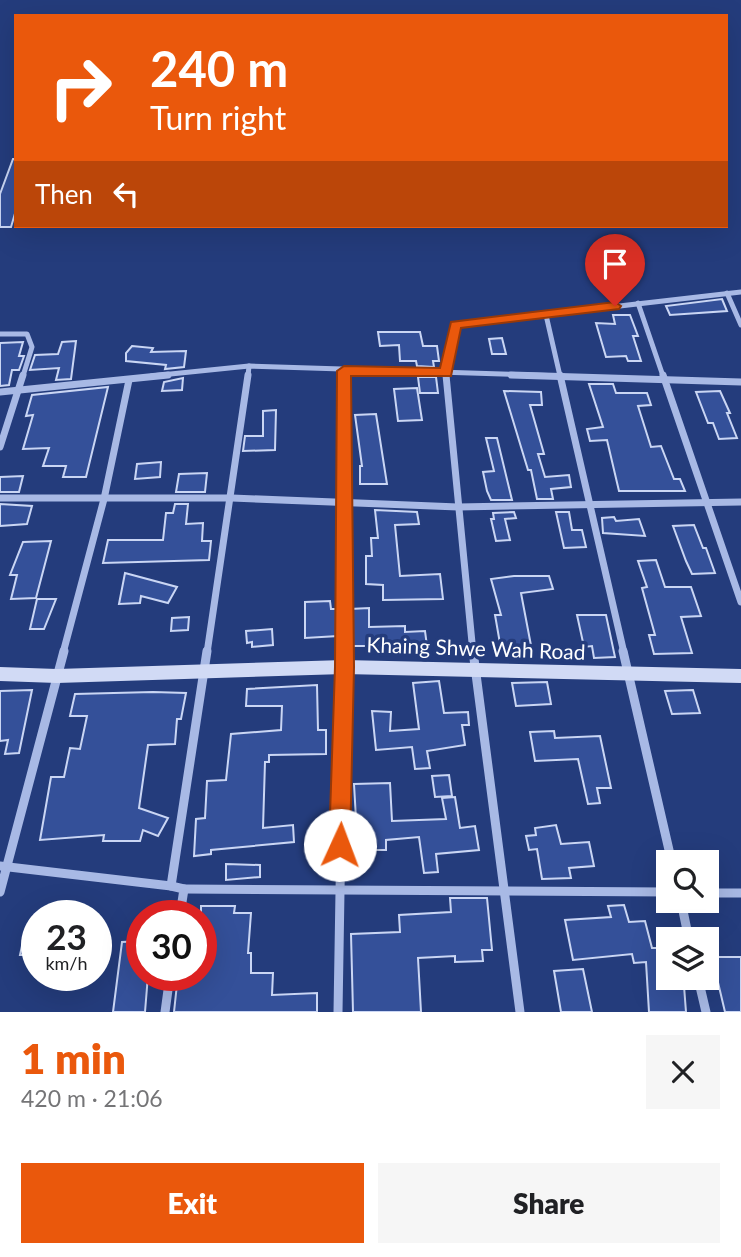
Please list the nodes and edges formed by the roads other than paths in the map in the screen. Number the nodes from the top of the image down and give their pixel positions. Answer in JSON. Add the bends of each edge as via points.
{"nodes":[{"id":1,"x":741,"y":292,"type":"edge"},
{"id":2,"x":727,"y":293,"type":"junction"},
{"id":3,"x":638,"y":303,"type":"junction"},
{"id":4,"x":545,"y":315,"type":"junction"},
{"id":5,"x":741,"y":325,"type":"edge"},
{"id":6,"x":0,"y":334,"type":"edge"},
{"id":7,"x":249,"y":366,"type":"junction"},
{"id":8,"x":344,"y":371,"type":"junction"},
{"id":9,"x":446,"y":373,"type":"junction"},
{"id":10,"x":559,"y":375,"type":"junction"},
{"id":11,"x":664,"y":379,"type":"junction"},
{"id":12,"x":129,"y":380,"type":"junction"},
{"id":13,"x":741,"y":382,"type":"edge"},
{"id":14,"x":20,"y":391,"type":"junction"},
{"id":15,"x":0,"y":392,"type":"edge"},
{"id":16,"x":0,"y":447,"type":"edge"},
{"id":17,"x":0,"y":498,"type":"edge"},
{"id":18,"x":232,"y":498,"type":"junction"},
{"id":19,"x":104,"y":499,"type":"junction"},
{"id":20,"x":345,"y":502,"type":"junction"},
{"id":21,"x":707,"y":502,"type":"junction"},
{"id":22,"x":741,"y":502,"type":"edge"},
{"id":23,"x":589,"y":505,"type":"junction"},
{"id":24,"x":458,"y":506,"type":"junction"},
{"id":25,"x":741,"y":601,"type":"edge"},
{"id":26,"x":344,"y":667,"type":"junction"},
{"id":27,"x":475,"y":669,"type":"junction"},
{"id":28,"x":202,"y":672,"type":"junction"},
{"id":29,"x":0,"y":674,"type":"edge"},
{"id":30,"x":628,"y":675,"type":"junction"},
{"id":31,"x":57,"y":676,"type":"junction"},
{"id":32,"x":741,"y":676,"type":"edge"},
{"id":33,"x":669,"y":850,"type":"edge"},
{"id":34,"x":3,"y":866,"type":"edge"},
{"id":35,"x":171,"y":886,"type":"junction"},
{"id":36,"x":184,"y":889,"type":"junction"},
{"id":37,"x":339,"y":890,"type":"junction"},
{"id":38,"x":506,"y":891,"type":"junction"},
{"id":39,"x":0,"y":892,"type":"edge"},
{"id":40,"x":656,"y":892,"type":"edge"},
{"id":41,"x":719,"y":893,"type":"edge"},
{"id":42,"x":741,"y":893,"type":"edge"},
{"id":43,"x":182,"y":900,"type":"edge"},
{"id":44,"x":701,"y":990,"type":"edge"},
{"id":45,"x":168,"y":991,"type":"edge"},
{"id":46,"x":165,"y":1012,"type":"edge"},
{"id":47,"x":338,"y":1012,"type":"edge"},
{"id":48,"x":520,"y":1012,"type":"edge"},
{"id":49,"x":706,"y":1012,"type":"edge"}],
"edges":[{"from":1,"to":2,"type":"street"},
{"from":2,"to":3,"type":"street"},
{"from":2,"to":5,"type":"street"},
{"from":3,"to":4,"type":"street"},
{"from":3,"to":11,"type":"street"},
{"from":4,"to":9,"type":"street","via":[[455,325]]},
{"from":4,"to":10,"type":"street"},
{"from":6,"to":14,"type":"street","via":[[22,333],[30,339]]},
{"from":7,"to":8,"type":"street"},
{"from":7,"to":12,"type":"street"},
{"from":7,"to":18,"type":"street"},
{"from":8,"to":9,"type":"street"},
{"from":8,"to":20,"type":"street"},
{"from":9,"to":10,"type":"street"},
{"from":9,"to":24,"type":"street"},
{"from":10,"to":11,"type":"street"},
{"from":10,"to":23,"type":"street"},
{"from":11,"to":13,"type":"street"},
{"from":11,"to":21,"type":"street"},
{"from":12,"to":14,"type":"street"},
{"from":12,"to":19,"type":"street"},
{"from":14,"to":15,"type":"street"},
{"from":14,"to":16,"type":"street"},
{"from":17,"to":19,"type":"street"},
{"from":18,"to":19,"type":"street"},
{"from":18,"to":20,"type":"street"},
{"from":18,"to":28,"type":"street"},
{"from":19,"to":31,"type":"street"},
{"from":20,"to":24,"type":"street"},
{"from":20,"to":26,"type":"street"},
{"from":21,"to":22,"type":"street"},
{"from":21,"to":23,"type":"street"},
{"from":21,"to":25,"type":"street"},
{"from":23,"to":24,"type":"street"},
{"from":23,"to":30,"type":"street"},
{"from":24,"to":27,"type":"street"},
{"from":26,"to":27,"type":"street","name":"Khaing Shwe Wah Road"},
{"from":26,"to":28,"type":"street","name":"Khaing Shwe Wah Road"},
{"from":26,"to":37,"type":"street"},
{"from":27,"to":30,"type":"street","name":"Khaing Shwe Wah Road"},
{"from":27,"to":38,"type":"street"},
{"from":28,"to":31,"type":"street","name":"Khaing Shwe Wah Road"},
{"from":28,"to":35,"type":"street"},
{"from":29,"to":31,"type":"street","name":"Khaing Shwe Wah Road"},
{"from":30,"to":32,"type":"street","name":"Khaing Shwe Wah Road"},
{"from":30,"to":33,"type":"street"},
{"from":31,"to":34,"type":"street"},
{"from":34,"to":35,"type":"street"},
{"from":34,"to":39,"type":"street"},
{"from":35,"to":36,"type":"street"},
{"from":36,"to":37,"type":"street"},
{"from":36,"to":43,"type":"street"},
{"from":37,"to":38,"type":"street"},
{"from":37,"to":47,"type":"street"},
{"from":38,"to":40,"type":"street"},
{"from":38,"to":48,"type":"street"},
{"from":41,"to":42,"type":"street"},
{"from":44,"to":49,"type":"street"},
{"from":45,"to":46,"type":"street"}]}
